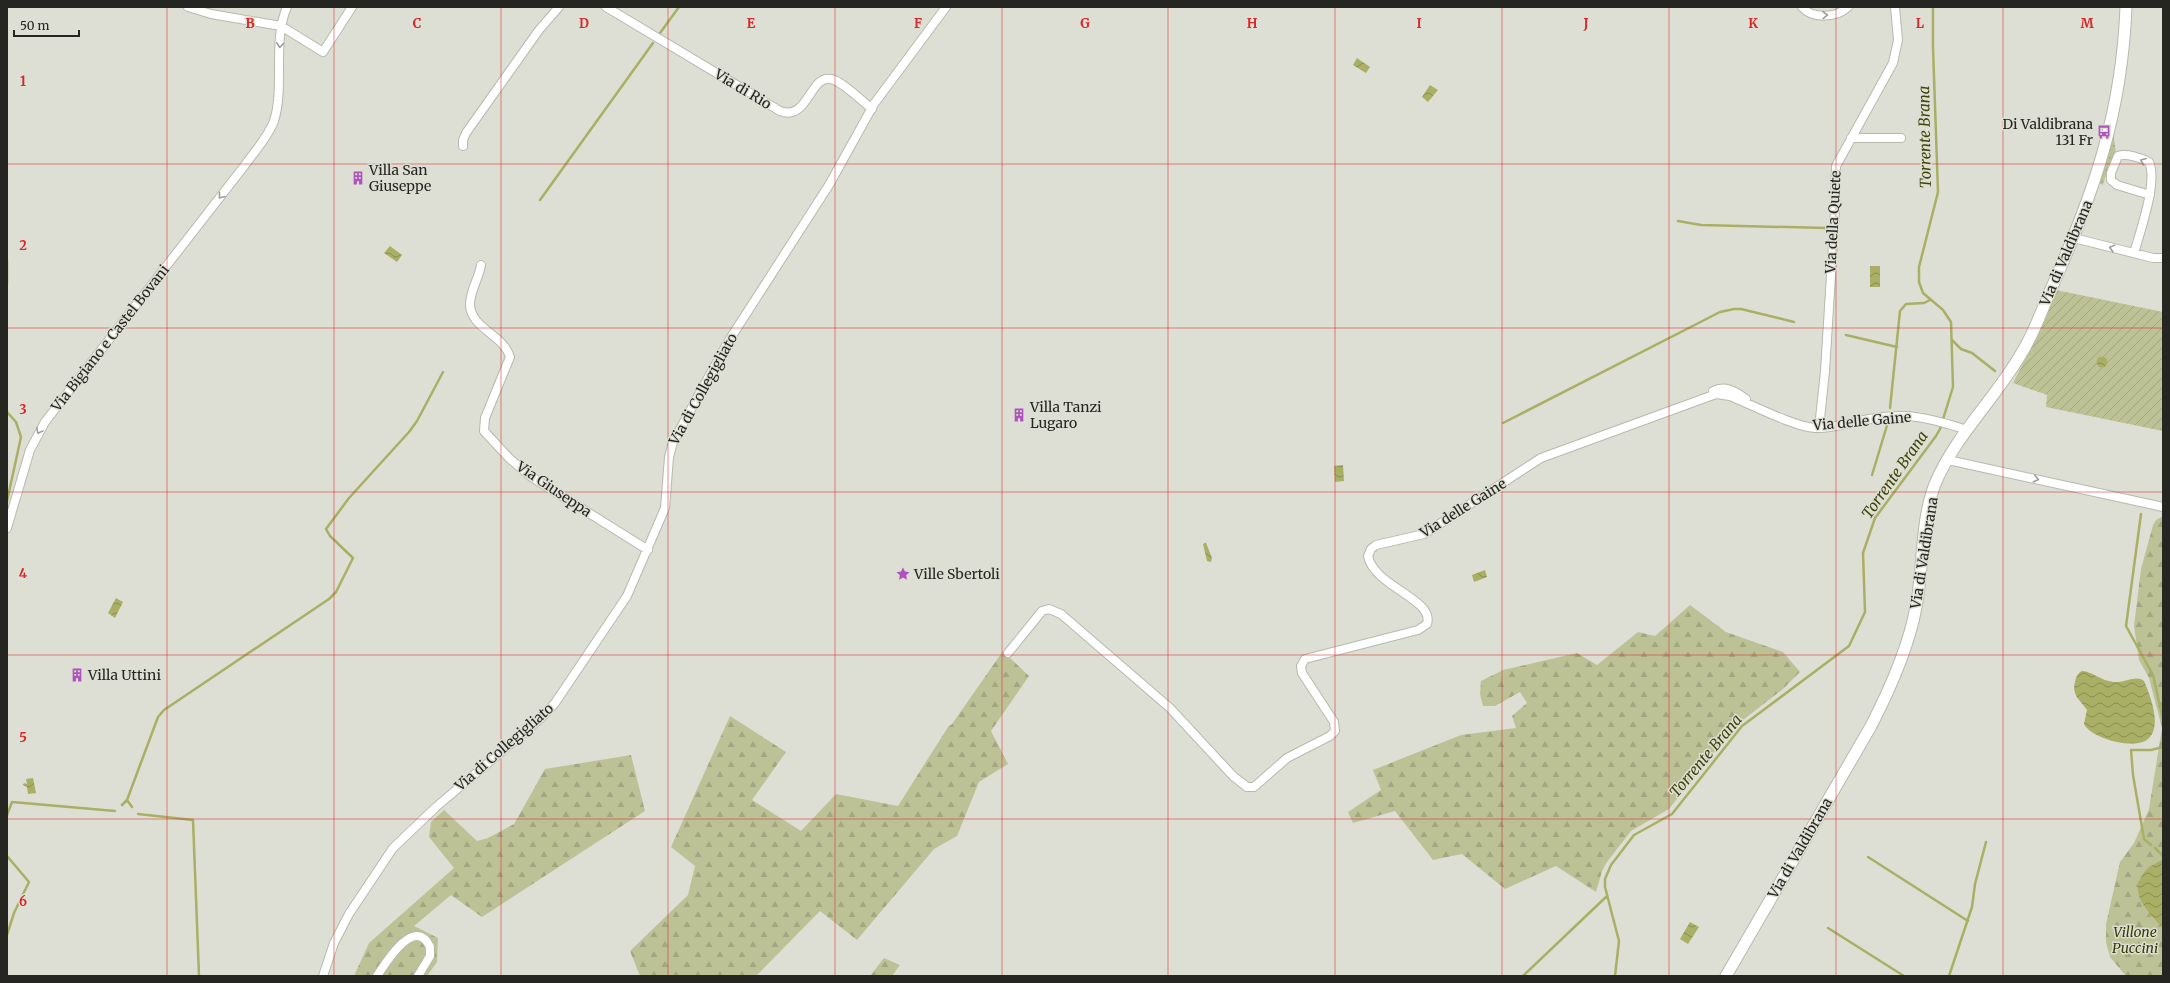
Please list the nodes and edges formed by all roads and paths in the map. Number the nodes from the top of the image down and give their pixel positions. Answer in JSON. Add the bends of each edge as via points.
{"nodes":[{"id":1,"x":188,"y":7,"type":"edge"},
{"id":2,"x":287,"y":7,"type":"edge"},
{"id":3,"x":352,"y":7,"type":"edge"},
{"id":4,"x":559,"y":7,"type":"edge"},
{"id":5,"x":606,"y":7,"type":"edge"},
{"id":6,"x":946,"y":7,"type":"edge"},
{"id":7,"x":1802,"y":7,"type":"edge"},
{"id":8,"x":1848,"y":7,"type":"edge"},
{"id":9,"x":1895,"y":7,"type":"edge"},
{"id":10,"x":2126,"y":7,"type":"edge"},
{"id":11,"x":281,"y":26,"type":"junction"},
{"id":12,"x":872,"y":109,"type":"junction"},
{"id":13,"x":1851,"y":138,"type":"junction"},
{"id":14,"x":1901,"y":138,"type":"dead end"},
{"id":15,"x":463,"y":146,"type":"dead end"},
{"id":16,"x":2150,"y":195,"type":"junction"},
{"id":17,"x":2074,"y":238,"type":"junction"},
{"id":18,"x":2134,"y":253,"type":"junction"},
{"id":19,"x":2163,"y":258,"type":"edge"},
{"id":20,"x":481,"y":265,"type":"dead end"},
{"id":21,"x":1819,"y":428,"type":"junction"},
{"id":22,"x":1967,"y":430,"type":"junction"},
{"id":23,"x":1948,"y":460,"type":"junction"},
{"id":24,"x":2163,"y":507,"type":"edge"},
{"id":25,"x":7,"y":528,"type":"edge"},
{"id":26,"x":648,"y":550,"type":"junction"},
{"id":27,"x":1008,"y":652,"type":"dead end"},
{"id":28,"x":323,"y":976,"type":"edge"},
{"id":29,"x":377,"y":976,"type":"edge"},
{"id":30,"x":418,"y":976,"type":"edge"},
{"id":31,"x":1726,"y":976,"type":"edge"}],
"edges":[{"from":1,"to":11,"type":"street","via":[[211,14]]},
{"from":2,"to":11,"type":"street","name":"Via Bigiano e Castel Bovani"},
{"from":3,"to":11,"type":"street","via":[[323,52]]},
{"from":4,"to":15,"type":"street","via":[[539,30],[466,133],[462,140]]},
{"from":5,"to":12,"type":"street","name":"Via di Rio","via":[[783,112],[791,113],[798,110],[820,81],[828,79],[836,81]]},
{"from":6,"to":12,"type":"street","name":"Via di Collegigliato"},
{"from":7,"to":8,"type":"street","one_way":true,"via":[[1811,14],[1822,15],[1840,13]]},
{"from":9,"to":13,"type":"street","name":"Via della Quiete","via":[[1898,40],[1893,63]]},
{"from":10,"to":17,"type":"street","name":"Via di Valdibrana","via":[[2122,67],[2114,112],[2096,180]]},
{"from":11,"to":25,"type":"street","name":"Via Bigiano e Castel Bovani","one_way":true,"via":[[274,120],[245,165],[45,422],[30,450]]},
{"from":12,"to":26,"type":"street","name":"Via di Collegigliato","via":[[829,185],[728,342],[676,436],[669,457],[665,508]]},
{"from":13,"to":14,"type":"street"},
{"from":13,"to":21,"type":"street","name":"Via della Quiete","via":[[1835,169],[1835,211]]},
{"from":16,"to":16,"type":"street","one_way":true,"via":[[2149,162],[2125,155],[2118,156],[2111,180],[2117,185]]},
{"from":16,"to":18,"type":"street"},
{"from":18,"to":17,"type":"street","one_way":true},
{"from":17,"to":22,"type":"street","name":"Via di Valdibrana","via":[[2022,354]]},
{"from":18,"to":19,"type":"street","via":[[2156,259]]},
{"from":20,"to":26,"type":"street","name":"Via Giuseppa","via":[[471,300],[471,311],[480,324],[504,346],[510,357],[485,418],[484,431],[530,476]]},
{"from":21,"to":22,"type":"street","name":"Via delle Gaine","via":[[1893,416],[1916,416]]},
{"from":21,"to":27,"type":"street","name":"Via delle Gaine","via":[[1805,426],[1758,407],[1726,388],[1715,390],[1704,398],[1541,458],[1424,534],[1373,548],[1369,558],[1377,573],[1422,606],[1428,617],[1427,624],[1421,629],[1310,656],[1303,660],[1303,676],[1336,726],[1334,733],[1292,754],[1254,787],[1247,787],[1232,776],[1170,708],[1061,614],[1049,609],[1042,611]]},
{"from":22,"to":23,"type":"street","name":"Via di Valdibrana"},
{"from":23,"to":24,"type":"street","one_way":true},
{"from":23,"to":31,"type":"street","name":"Via di Valdibrana","via":[[1930,500],[1913,620],[1883,701]]},
{"from":26,"to":28,"type":"street","name":"Via di Collegigliato","via":[[627,596],[555,704],[436,807],[393,848],[349,914],[332,948]]},
{"from":29,"to":30,"type":"street","via":[[399,945],[414,937],[423,939],[430,947],[428,961]]}]}
